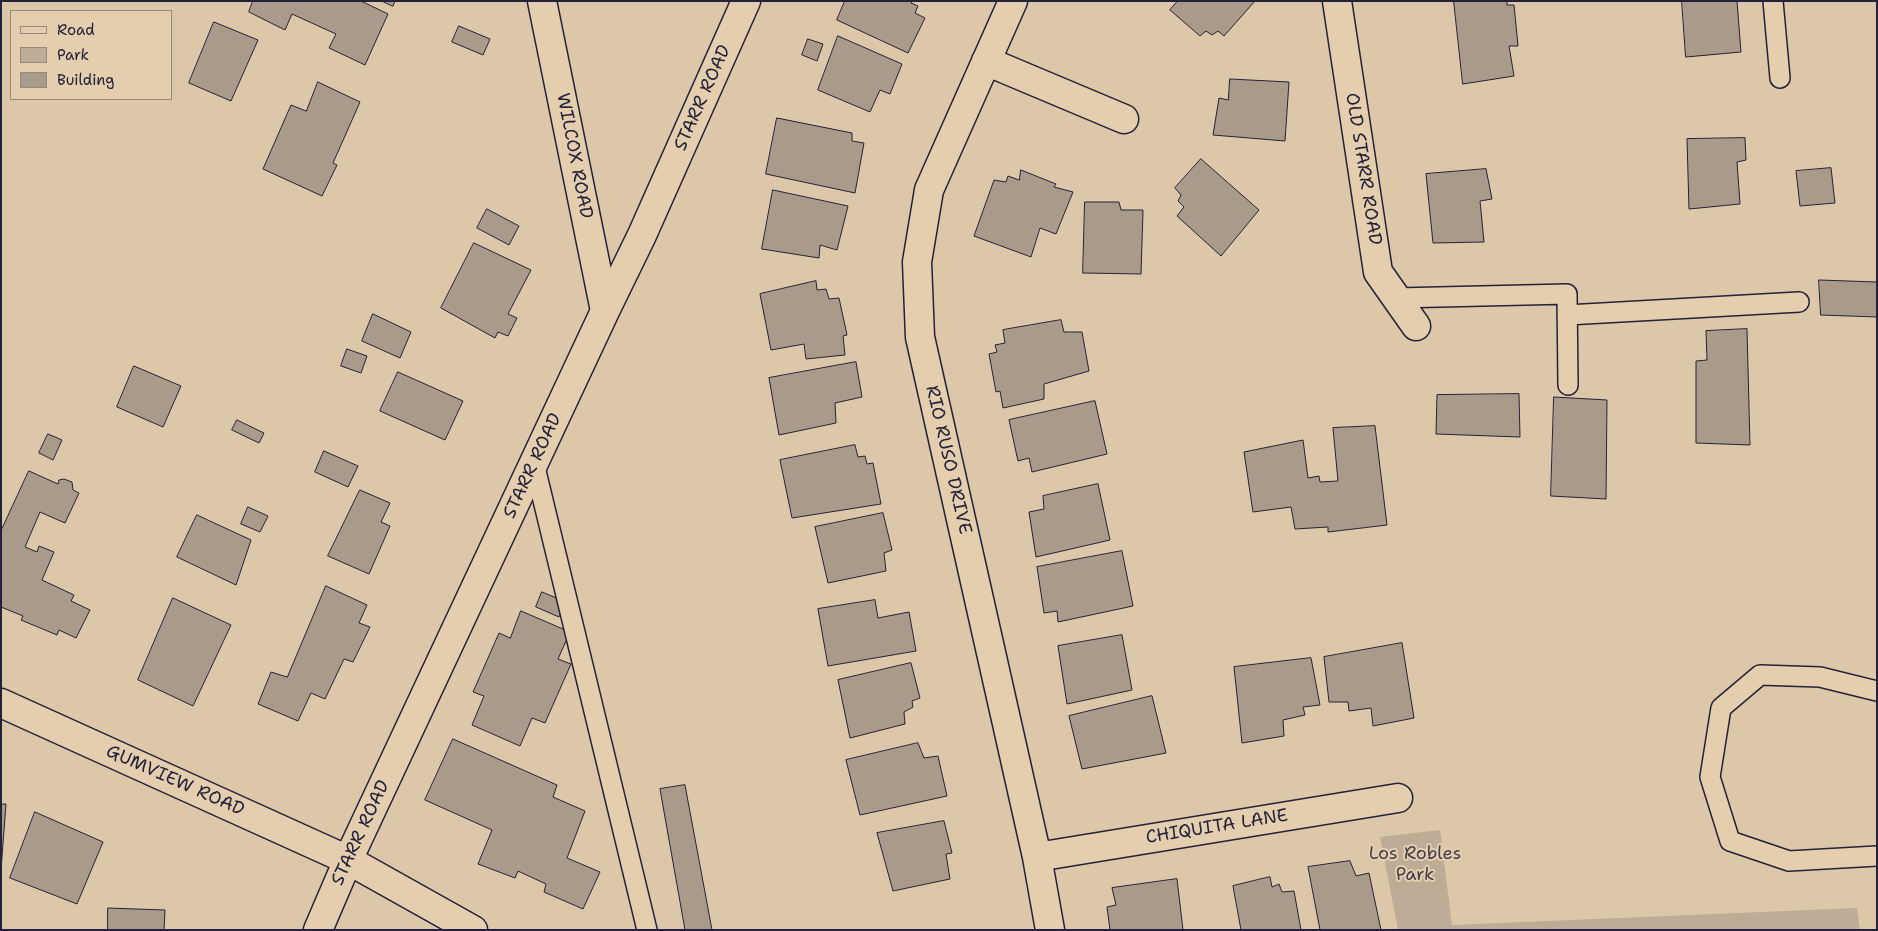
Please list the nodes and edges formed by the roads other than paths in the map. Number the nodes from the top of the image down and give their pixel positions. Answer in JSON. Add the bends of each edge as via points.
{"nodes":[{"id":1,"x":542,"y":1,"type":"edge"},
{"id":2,"x":746,"y":1,"type":"edge"},
{"id":3,"x":1013,"y":1,"type":"edge"},
{"id":4,"x":1337,"y":1,"type":"edge"},
{"id":5,"x":1773,"y":1,"type":"edge"},
{"id":6,"x":986,"y":61,"type":"junction"},
{"id":7,"x":1780,"y":78,"type":"dead end"},
{"id":8,"x":1124,"y":118,"type":"dead end"},
{"id":9,"x":1397,"y":298,"type":"junction"},
{"id":10,"x":1799,"y":302,"type":"dead end"},
{"id":11,"x":605,"y":311,"type":"junction"},
{"id":12,"x":1567,"y":315,"type":"junction"},
{"id":13,"x":1416,"y":326,"type":"dead end"},
{"id":14,"x":1568,"y":385,"type":"dead end"},
{"id":15,"x":534,"y":463,"type":"junction"},
{"id":16,"x":1877,"y":691,"type":"edge"},
{"id":17,"x":1,"y":703,"type":"edge"},
{"id":18,"x":1398,"y":798,"type":"dead end"},
{"id":19,"x":1877,"y":856,"type":"edge"},
{"id":20,"x":1036,"y":857,"type":"junction"},
{"id":21,"x":348,"y":860,"type":"junction"},
{"id":22,"x":318,"y":930,"type":"edge"},
{"id":23,"x":473,"y":930,"type":"edge"},
{"id":24,"x":647,"y":930,"type":"edge"},
{"id":25,"x":1050,"y":930,"type":"edge"}],
"edges":[{"from":1,"to":11,"type":"street","name":"WILCOX ROAD"},
{"from":2,"to":11,"type":"street","name":"STARR ROAD"},
{"from":3,"to":6,"type":"street","name":"RIO RUSO DRIVE"},
{"from":4,"to":9,"type":"street","name":"OLD STARR ROAD","via":[[1378,272]]},
{"from":5,"to":7,"type":"lane"},
{"from":6,"to":8,"type":"street"},
{"from":6,"to":20,"type":"street","name":"RIO RUSO DRIVE","via":[[929,190],[917,262],[920,337]]},
{"from":9,"to":12,"type":"lane","via":[[1567,294]]},
{"from":9,"to":13,"type":"street","name":"OLD STARR ROAD"},
{"from":10,"to":12,"type":"lane"},
{"from":11,"to":15,"type":"street","name":"STARR ROAD"},
{"from":12,"to":14,"type":"lane"},
{"from":15,"to":21,"type":"street","name":"STARR ROAD"},
{"from":15,"to":24,"type":"lane"},
{"from":16,"to":19,"type":"lane","via":[[1820,677],[1760,675],[1721,708],[1710,777],[1730,842],[1789,861]]},
{"from":17,"to":21,"type":"street","name":"GUMVIEW ROAD"},
{"from":18,"to":20,"type":"street","name":"CHIQUITA LANE"},
{"from":20,"to":25,"type":"street","name":"RIO RUSO DRIVE"},
{"from":21,"to":22,"type":"street","name":"STARR ROAD"},
{"from":21,"to":23,"type":"street","name":"GUMVIEW ROAD"}]}
